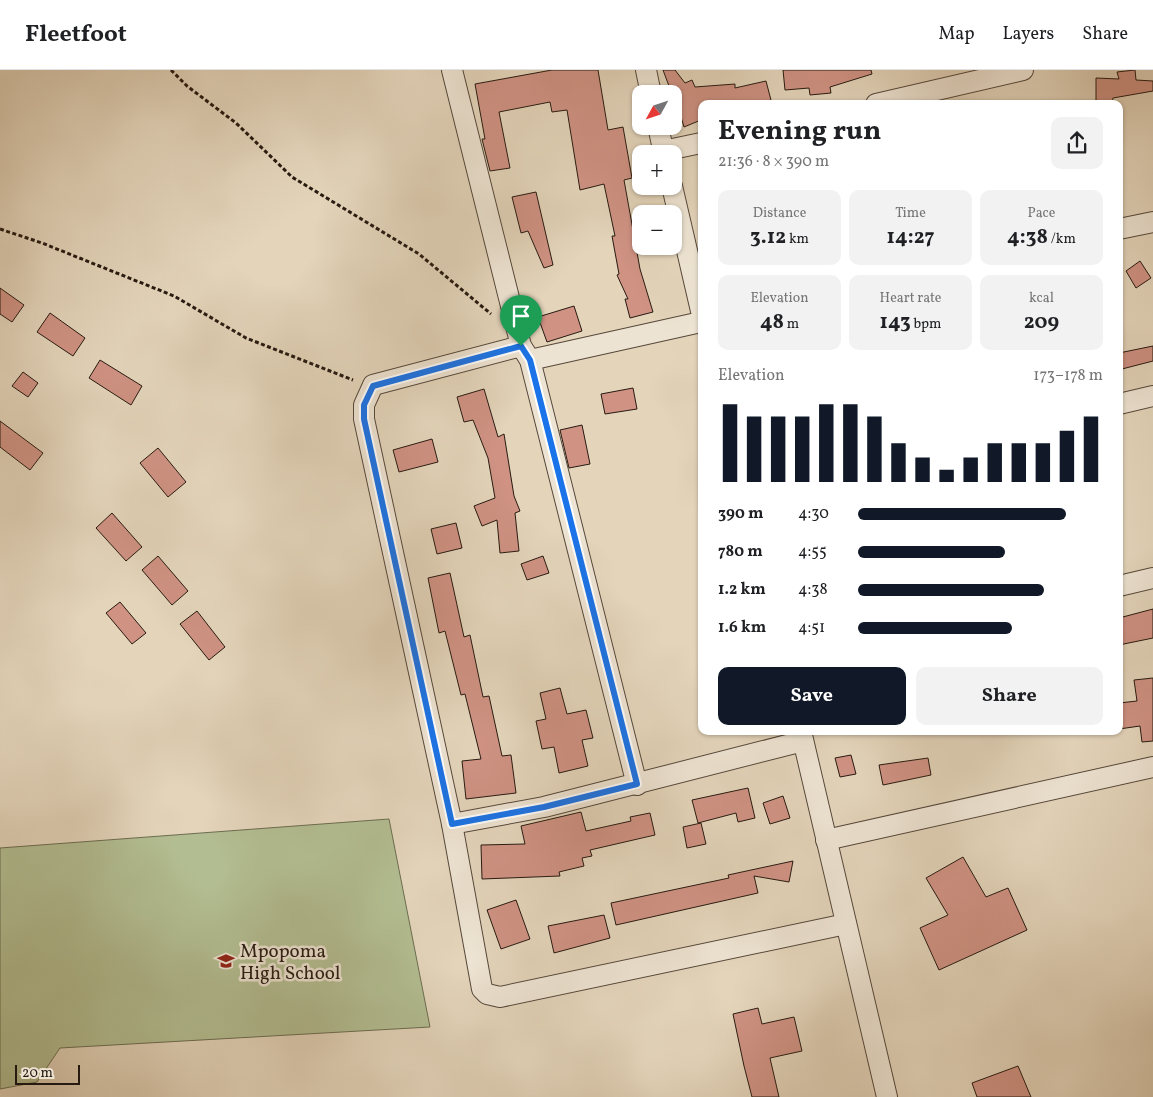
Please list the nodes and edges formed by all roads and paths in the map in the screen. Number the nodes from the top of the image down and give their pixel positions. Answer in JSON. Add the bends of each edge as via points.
{"nodes":[{"id":1,"x":171,"y":70,"type":"edge"},
{"id":2,"x":452,"y":70,"type":"edge"},
{"id":3,"x":646,"y":70,"type":"edge"},
{"id":4,"x":1023,"y":70,"type":"edge"},
{"id":5,"x":649,"y":85,"type":"edge"},
{"id":6,"x":893,"y":100,"type":"edge"},
{"id":7,"x":698,"y":143,"type":"edge"},
{"id":8,"x":682,"y":147,"type":"edge"},
{"id":9,"x":674,"y":195,"type":"edge"},
{"id":10,"x":1153,"y":222,"type":"edge"},
{"id":11,"x":1123,"y":228,"type":"edge"},
{"id":12,"x":0,"y":230,"type":"edge"},
{"id":13,"x":698,"y":298,"type":"edge"},
{"id":14,"x":698,"y":322,"type":"edge"},
{"id":15,"x":522,"y":347,"type":"junction"},
{"id":16,"x":373,"y":386,"type":"junction"},
{"id":17,"x":1153,"y":396,"type":"edge"},
{"id":18,"x":1123,"y":403,"type":"edge"},
{"id":19,"x":1153,"y":578,"type":"edge"},
{"id":20,"x":1123,"y":585,"type":"edge"},
{"id":21,"x":802,"y":736,"type":"edge"},
{"id":22,"x":1153,"y":767,"type":"edge"},
{"id":23,"x":637,"y":784,"type":"junction"},
{"id":24,"x":452,"y":824,"type":"junction"},
{"id":25,"x":826,"y":840,"type":"junction"},
{"id":26,"x":846,"y":924,"type":"junction"},
{"id":27,"x":887,"y":1097,"type":"edge"}],
"edges":[{"from":1,"to":15,"type":"path","via":[[236,123],[292,177],[419,254]]},
{"from":2,"to":15,"type":"street"},
{"from":3,"to":5,"type":"street"},
{"from":4,"to":6,"type":"street"},
{"from":7,"to":8,"type":"street"},
{"from":9,"to":13,"type":"street"},
{"from":10,"to":11,"type":"street"},
{"from":12,"to":16,"type":"path","via":[[42,243],[174,296],[255,342],[338,376]]},
{"from":14,"to":15,"type":"street"},
{"from":15,"to":16,"type":"street"},
{"from":15,"to":23,"type":"street"},
{"from":16,"to":24,"type":"street","via":[[364,405],[364,419]]},
{"from":17,"to":18,"type":"street"},
{"from":19,"to":20,"type":"street"},
{"from":21,"to":23,"type":"street"},
{"from":21,"to":25,"type":"street"},
{"from":22,"to":25,"type":"street"},
{"from":23,"to":24,"type":"street","via":[[544,807]]},
{"from":24,"to":26,"type":"street","via":[[482,989],[493,997]]},
{"from":25,"to":26,"type":"street"},
{"from":26,"to":27,"type":"street"}]}
